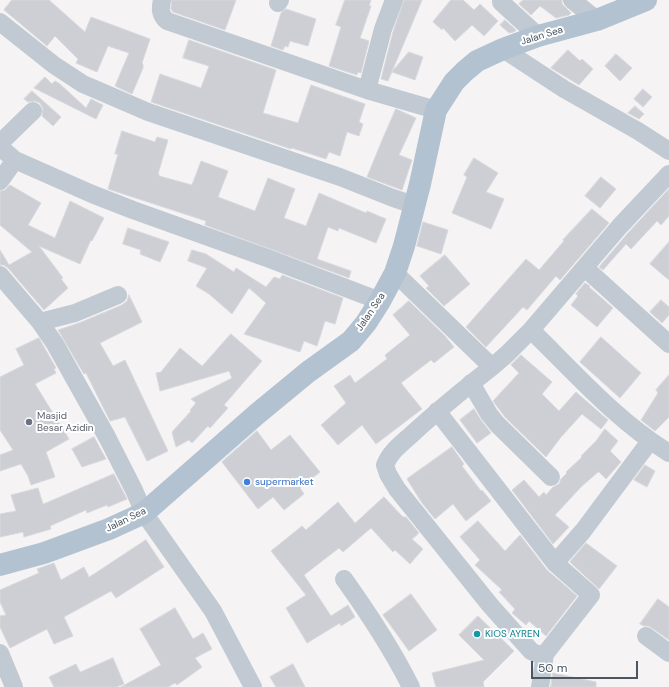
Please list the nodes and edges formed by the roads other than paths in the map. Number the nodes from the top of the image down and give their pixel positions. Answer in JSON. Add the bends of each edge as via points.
{"nodes":[{"id":1,"x":162,"y":0,"type":"edge"},
{"id":2,"x":394,"y":0,"type":"edge"},
{"id":3,"x":572,"y":0,"type":"edge"},
{"id":4,"x":646,"y":0,"type":"edge"},
{"id":5,"x":501,"y":2,"type":"dead end"},
{"id":6,"x":597,"y":20,"type":"junction"},
{"id":7,"x":0,"y":22,"type":"edge"},
{"id":8,"x":538,"y":36,"type":"junction"},
{"id":9,"x":503,"y":49,"type":"junction"},
{"id":10,"x":367,"y":90,"type":"junction"},
{"id":11,"x":436,"y":110,"type":"junction"},
{"id":12,"x":33,"y":111,"type":"dead end"},
{"id":13,"x":0,"y":143,"type":"edge"},
{"id":14,"x":0,"y":147,"type":"edge"},
{"id":15,"x":669,"y":151,"type":"edge"},
{"id":16,"x":15,"y":160,"type":"junction"},
{"id":17,"x":669,"y":174,"type":"edge"},
{"id":18,"x":0,"y":181,"type":"edge"},
{"id":19,"x":414,"y":204,"type":"junction"},
{"id":20,"x":585,"y":268,"type":"junction"},
{"id":21,"x":395,"y":273,"type":"junction"},
{"id":22,"x":0,"y":275,"type":"edge"},
{"id":23,"x":118,"y":295,"type":"dead end"},
{"id":24,"x":380,"y":301,"type":"junction"},
{"id":25,"x":40,"y":322,"type":"junction"},
{"id":26,"x":531,"y":330,"type":"junction"},
{"id":27,"x":669,"y":344,"type":"edge"},
{"id":28,"x":492,"y":367,"type":"junction"},
{"id":29,"x":471,"y":383,"type":"junction"},
{"id":30,"x":437,"y":411,"type":"junction"},
{"id":31,"x":650,"y":441,"type":"junction"},
{"id":32,"x":669,"y":453,"type":"edge"},
{"id":33,"x":551,"y":477,"type":"dead end"},
{"id":34,"x":144,"y":512,"type":"junction"},
{"id":35,"x":555,"y":563,"type":"junction"},
{"id":36,"x":0,"y":565,"type":"edge"},
{"id":37,"x":344,"y":579,"type":"dead end"},
{"id":38,"x":646,"y":636,"type":"dead end"},
{"id":39,"x":669,"y":652,"type":"edge"},
{"id":40,"x":0,"y":653,"type":"edge"},
{"id":41,"x":545,"y":654,"type":"junction"},
{"id":42,"x":14,"y":687,"type":"edge"},
{"id":43,"x":253,"y":687,"type":"edge"},
{"id":44,"x":411,"y":687,"type":"edge"},
{"id":45,"x":540,"y":687,"type":"edge"}],
"edges":[{"from":1,"to":10,"type":"street","via":[[161,13],[167,21]]},
{"from":2,"to":10,"type":"street","via":[[383,29]]},
{"from":3,"to":6,"type":"street"},
{"from":4,"to":6,"type":"main road","name":"Jalan Sea"},
{"from":5,"to":8,"type":"street"},
{"from":6,"to":8,"type":"main road","name":"Jalan Sea"},
{"from":7,"to":19,"type":"street","via":[[54,65],[83,84],[162,117]]},
{"from":8,"to":9,"type":"main road","name":"Jalan Sea"},
{"from":9,"to":11,"type":"main road","name":"Jalan Sea","via":[[465,70]]},
{"from":9,"to":15,"type":"street"},
{"from":10,"to":11,"type":"street"},
{"from":11,"to":19,"type":"main road","name":"Jalan Sea"},
{"from":12,"to":13,"type":"street"},
{"from":14,"to":16,"type":"street"},
{"from":16,"to":18,"type":"street"},
{"from":16,"to":24,"type":"street","via":[[119,205]]},
{"from":17,"to":20,"type":"street"},
{"from":19,"to":21,"type":"main road","name":"Jalan Sea"},
{"from":20,"to":26,"type":"street"},
{"from":20,"to":27,"type":"street"},
{"from":21,"to":24,"type":"main road","name":"Jalan Sea"},
{"from":21,"to":28,"type":"street"},
{"from":22,"to":25,"type":"street"},
{"from":23,"to":25,"type":"street","via":[[75,313]]},
{"from":24,"to":34,"type":"main road","name":"Jalan Sea","via":[[351,341],[257,414]]},
{"from":25,"to":34,"type":"street","via":[[93,410]]},
{"from":26,"to":28,"type":"street"},
{"from":26,"to":31,"type":"street","via":[[606,404]]},
{"from":28,"to":29,"type":"street"},
{"from":29,"to":30,"type":"street"},
{"from":29,"to":33,"type":"street","via":[[497,424]]},
{"from":30,"to":35,"type":"street"},
{"from":30,"to":41,"type":"street","via":[[388,457],[385,465],[388,474],[397,489],[494,611],[531,651]]},
{"from":31,"to":32,"type":"street"},
{"from":31,"to":35,"type":"street","via":[[583,531]]},
{"from":34,"to":36,"type":"main road","name":"Jalan Sea","via":[[109,529],[44,553]]},
{"from":34,"to":43,"type":"street","via":[[213,611]]},
{"from":35,"to":41,"type":"street","via":[[591,595]]},
{"from":37,"to":44,"type":"street","via":[[370,615]]},
{"from":38,"to":39,"type":"street"},
{"from":40,"to":42,"type":"street"},
{"from":41,"to":45,"type":"street"}]}
